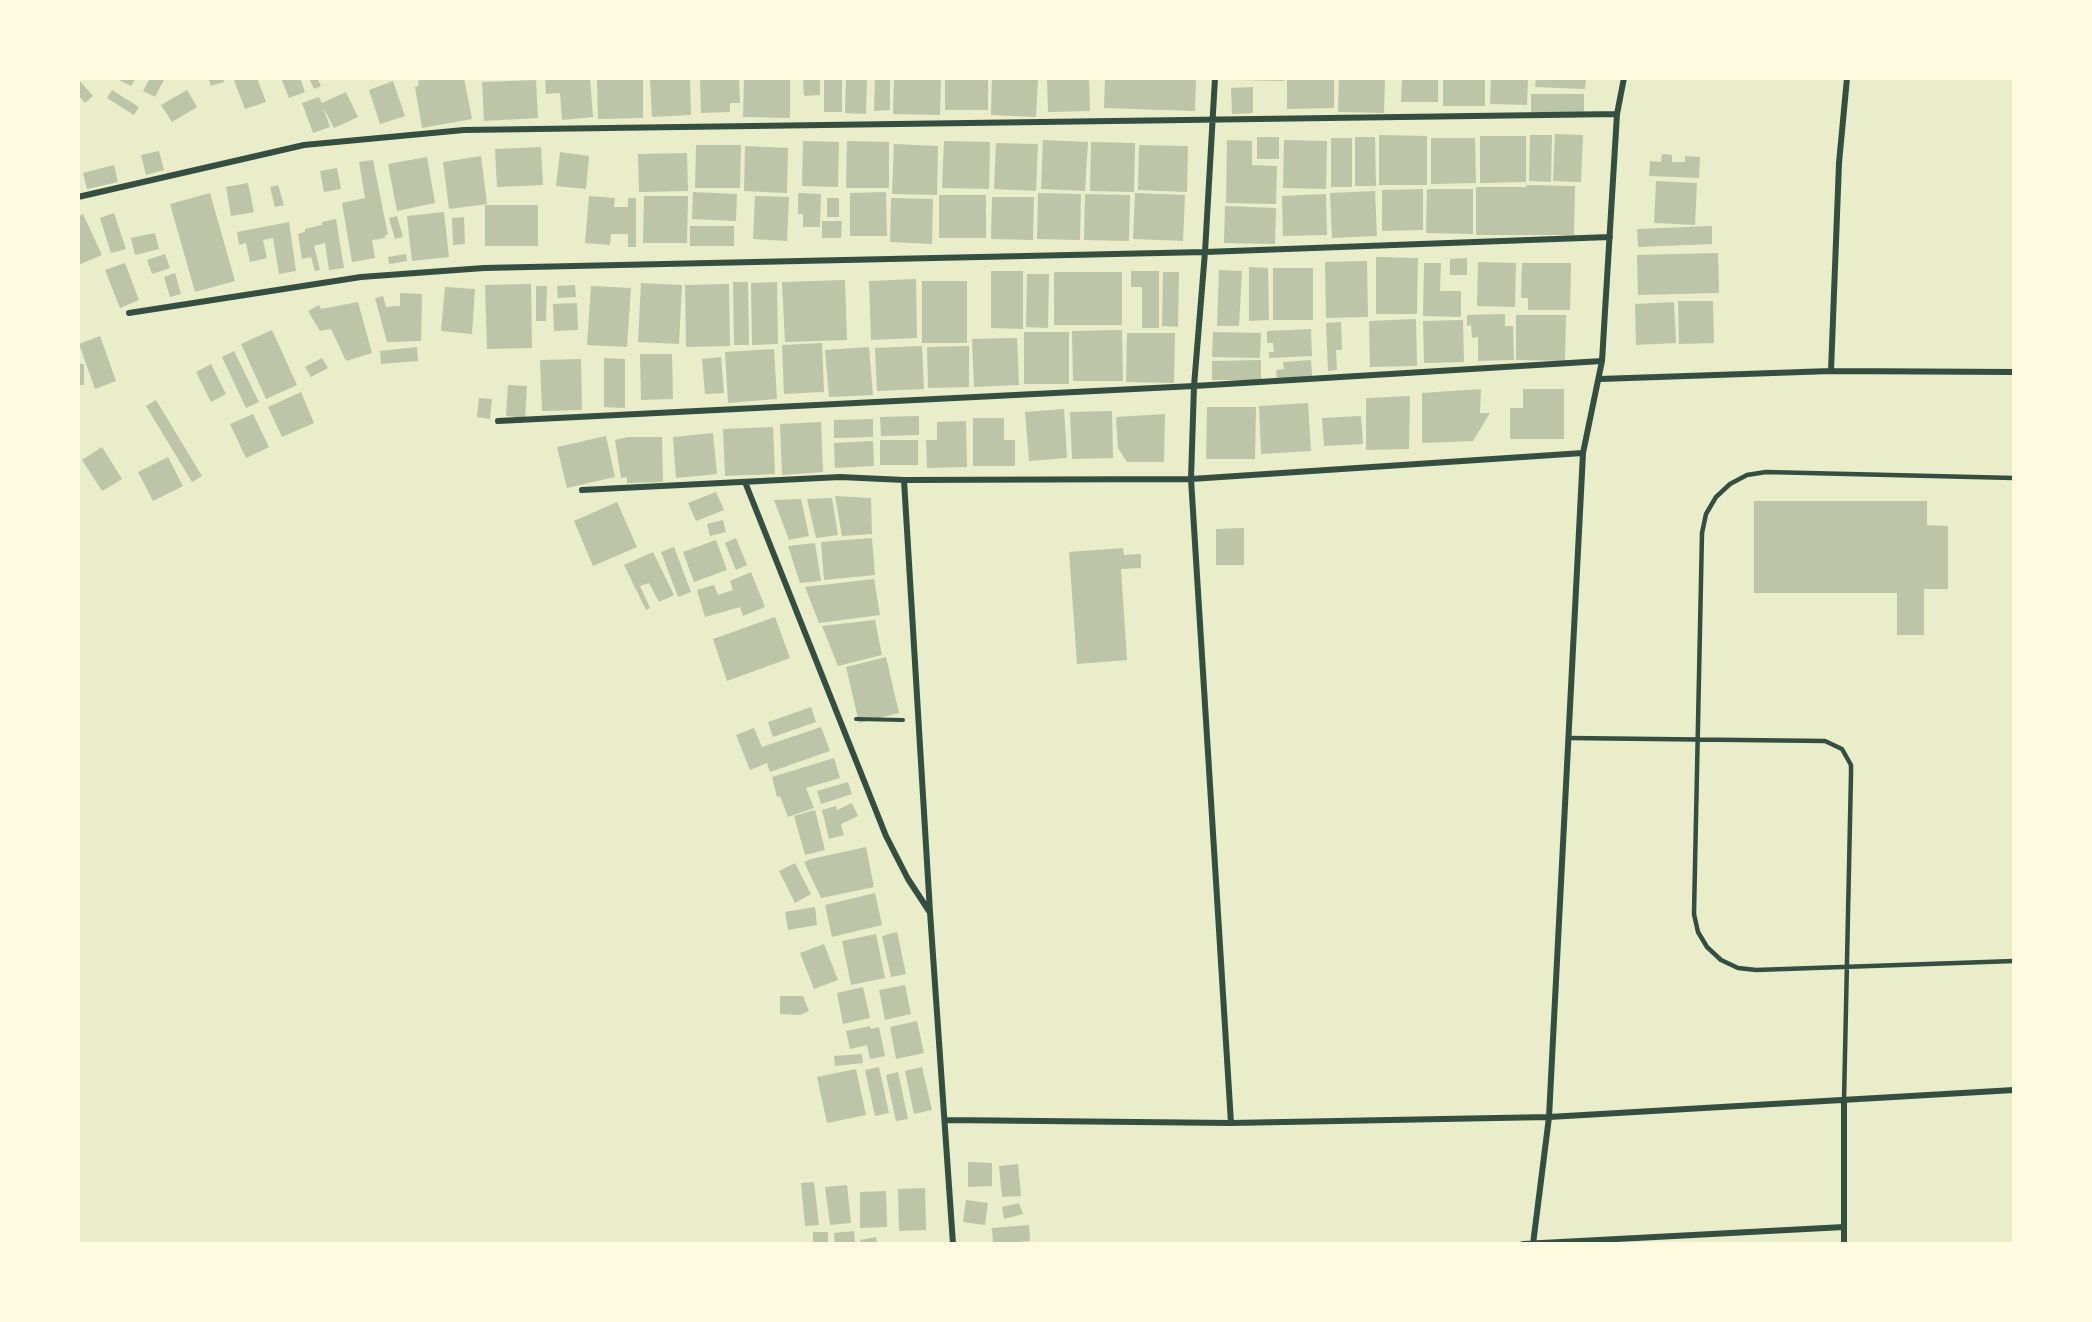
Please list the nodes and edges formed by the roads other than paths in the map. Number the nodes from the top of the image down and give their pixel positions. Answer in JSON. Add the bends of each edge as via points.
{"nodes":[{"id":1,"x":1215,"y":78,"type":"edge"},
{"id":2,"x":1624,"y":78,"type":"edge"},
{"id":3,"x":1847,"y":78,"type":"edge"},
{"id":4,"x":1617,"y":114,"type":"junction"},
{"id":5,"x":1213,"y":118,"type":"junction"},
{"id":6,"x":78,"y":197,"type":"edge"},
{"id":7,"x":1610,"y":237,"type":"junction"},
{"id":8,"x":1205,"y":252,"type":"junction"},
{"id":9,"x":129,"y":313,"type":"dead end"},
{"id":10,"x":1602,"y":361,"type":"junction"},
{"id":11,"x":1832,"y":371,"type":"junction"},
{"id":12,"x":2014,"y":372,"type":"edge"},
{"id":13,"x":1600,"y":379,"type":"junction"},
{"id":14,"x":1194,"y":386,"type":"junction"},
{"id":15,"x":498,"y":421,"type":"dead end"},
{"id":16,"x":1583,"y":453,"type":"junction"},
{"id":17,"x":2014,"y":478,"type":"edge"},
{"id":18,"x":1191,"y":479,"type":"junction"},
{"id":19,"x":904,"y":480,"type":"junction"},
{"id":20,"x":745,"y":482,"type":"junction"},
{"id":21,"x":582,"y":490,"type":"dead end"},
{"id":22,"x":1569,"y":738,"type":"junction"},
{"id":23,"x":1698,"y":739,"type":"junction"},
{"id":24,"x":930,"y":912,"type":"junction"},
{"id":25,"x":2014,"y":961,"type":"edge"},
{"id":26,"x":1846,"y":967,"type":"junction"},
{"id":27,"x":2014,"y":1090,"type":"edge"},
{"id":28,"x":1844,"y":1101,"type":"junction"},
{"id":29,"x":1549,"y":1117,"type":"junction"},
{"id":30,"x":946,"y":1120,"type":"junction"},
{"id":31,"x":1231,"y":1123,"type":"junction"},
{"id":32,"x":1844,"y":1227,"type":"junction"},
{"id":33,"x":953,"y":1244,"type":"edge"},
{"id":34,"x":1523,"y":1244,"type":"edge"},
{"id":35,"x":1533,"y":1244,"type":"edge"},
{"id":36,"x":1844,"y":1244,"type":"edge"}],
"edges":[{"from":1,"to":5,"type":"street"},
{"from":2,"to":4,"type":"street"},
{"from":3,"to":11,"type":"street","via":[[1839,163]]},
{"from":4,"to":5,"type":"street"},
{"from":4,"to":7,"type":"street"},
{"from":5,"to":6,"type":"street","via":[[464,130],[304,146]]},
{"from":5,"to":8,"type":"street"},
{"from":7,"to":8,"type":"street"},
{"from":7,"to":10,"type":"street"},
{"from":8,"to":9,"type":"street","via":[[483,268],[361,276]]},
{"from":8,"to":14,"type":"street"},
{"from":10,"to":13,"type":"street"},
{"from":10,"to":14,"type":"street"},
{"from":11,"to":12,"type":"street"},
{"from":11,"to":13,"type":"street"},
{"from":13,"to":16,"type":"street"},
{"from":14,"to":15,"type":"street"},
{"from":14,"to":18,"type":"street"},
{"from":16,"to":18,"type":"street"},
{"from":16,"to":22,"type":"street"},
{"from":17,"to":23,"type":"lane","via":[[1766,472],[1730,483],[1706,514],[1702,533]]},
{"from":18,"to":19,"type":"street"},
{"from":18,"to":31,"type":"street"},
{"from":19,"to":20,"type":"street","via":[[840,477]]},
{"from":19,"to":24,"type":"street"},
{"from":20,"to":21,"type":"street"},
{"from":20,"to":24,"type":"street","via":[[886,836]]},
{"from":22,"to":23,"type":"lane"},
{"from":22,"to":29,"type":"street"},
{"from":23,"to":26,"type":"lane","via":[[1694,914],[1707,947],[1738,968]]},
{"from":23,"to":26,"type":"lane","via":[[1826,741],[1847,756],[1851,774]]},
{"from":24,"to":30,"type":"street"},
{"from":25,"to":26,"type":"lane"},
{"from":26,"to":28,"type":"lane"},
{"from":27,"to":28,"type":"street"},
{"from":28,"to":29,"type":"street"},
{"from":28,"to":32,"type":"street"},
{"from":29,"to":31,"type":"street"},
{"from":29,"to":35,"type":"street"},
{"from":30,"to":31,"type":"street"},
{"from":30,"to":33,"type":"street"},
{"from":32,"to":35,"type":"street"},
{"from":32,"to":36,"type":"street"},
{"from":34,"to":35,"type":"street"}]}
